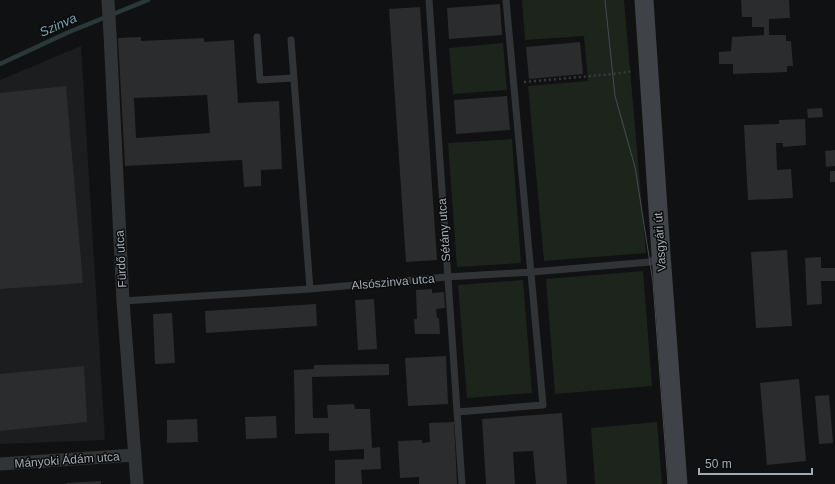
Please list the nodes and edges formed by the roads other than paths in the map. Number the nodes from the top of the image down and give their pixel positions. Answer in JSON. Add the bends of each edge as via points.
{"nodes":[{"id":1,"x":108,"y":0,"type":"edge"},
{"id":2,"x":429,"y":0,"type":"edge"},
{"id":3,"x":506,"y":0,"type":"edge"},
{"id":4,"x":644,"y":0,"type":"edge"},
{"id":5,"x":257,"y":38,"type":"dead end"},
{"id":6,"x":291,"y":40,"type":"dead end"},
{"id":7,"x":294,"y":78,"type":"junction"},
{"id":8,"x":661,"y":254,"type":"junction"},
{"id":9,"x":532,"y":272,"type":"junction"},
{"id":10,"x":447,"y":277,"type":"junction"},
{"id":11,"x":310,"y":289,"type":"junction"},
{"id":12,"x":123,"y":301,"type":"junction"},
{"id":13,"x":457,"y":412,"type":"junction"},
{"id":14,"x":135,"y":456,"type":"junction"},
{"id":15,"x":0,"y":464,"type":"edge"},
{"id":16,"x":137,"y":484,"type":"edge"},
{"id":17,"x":462,"y":484,"type":"edge"},
{"id":18,"x":678,"y":484,"type":"edge"}],
"edges":[{"from":1,"to":12,"type":"street","name":"Fürdő utca"},
{"from":2,"to":10,"type":"lane","name":"Sétány utca"},
{"from":3,"to":9,"type":"lane"},
{"from":4,"to":8,"type":"street","name":"Vasgyári út"},
{"from":5,"to":7,"type":"lane","via":[[260,80]]},
{"from":6,"to":7,"type":"lane"},
{"from":7,"to":11,"type":"lane"},
{"from":8,"to":9,"type":"lane","name":"Alsószinva utca","via":[[650,262]]},
{"from":8,"to":18,"type":"street","name":"Vasgyári út"},
{"from":9,"to":10,"type":"lane","name":"Alsószinva utca"},
{"from":9,"to":13,"type":"lane","via":[[543,405]]},
{"from":10,"to":11,"type":"lane","name":"Alsószinva utca"},
{"from":10,"to":13,"type":"lane","name":"Sétány utca"},
{"from":11,"to":12,"type":"lane","name":"Alsószinva utca"},
{"from":12,"to":14,"type":"street","name":"Fürdő utca"},
{"from":13,"to":17,"type":"lane","name":"Sétány utca"},
{"from":14,"to":15,"type":"street","name":"Mányoki Ádám utca"},
{"from":14,"to":16,"type":"street","name":"Fürdő utca"}]}
